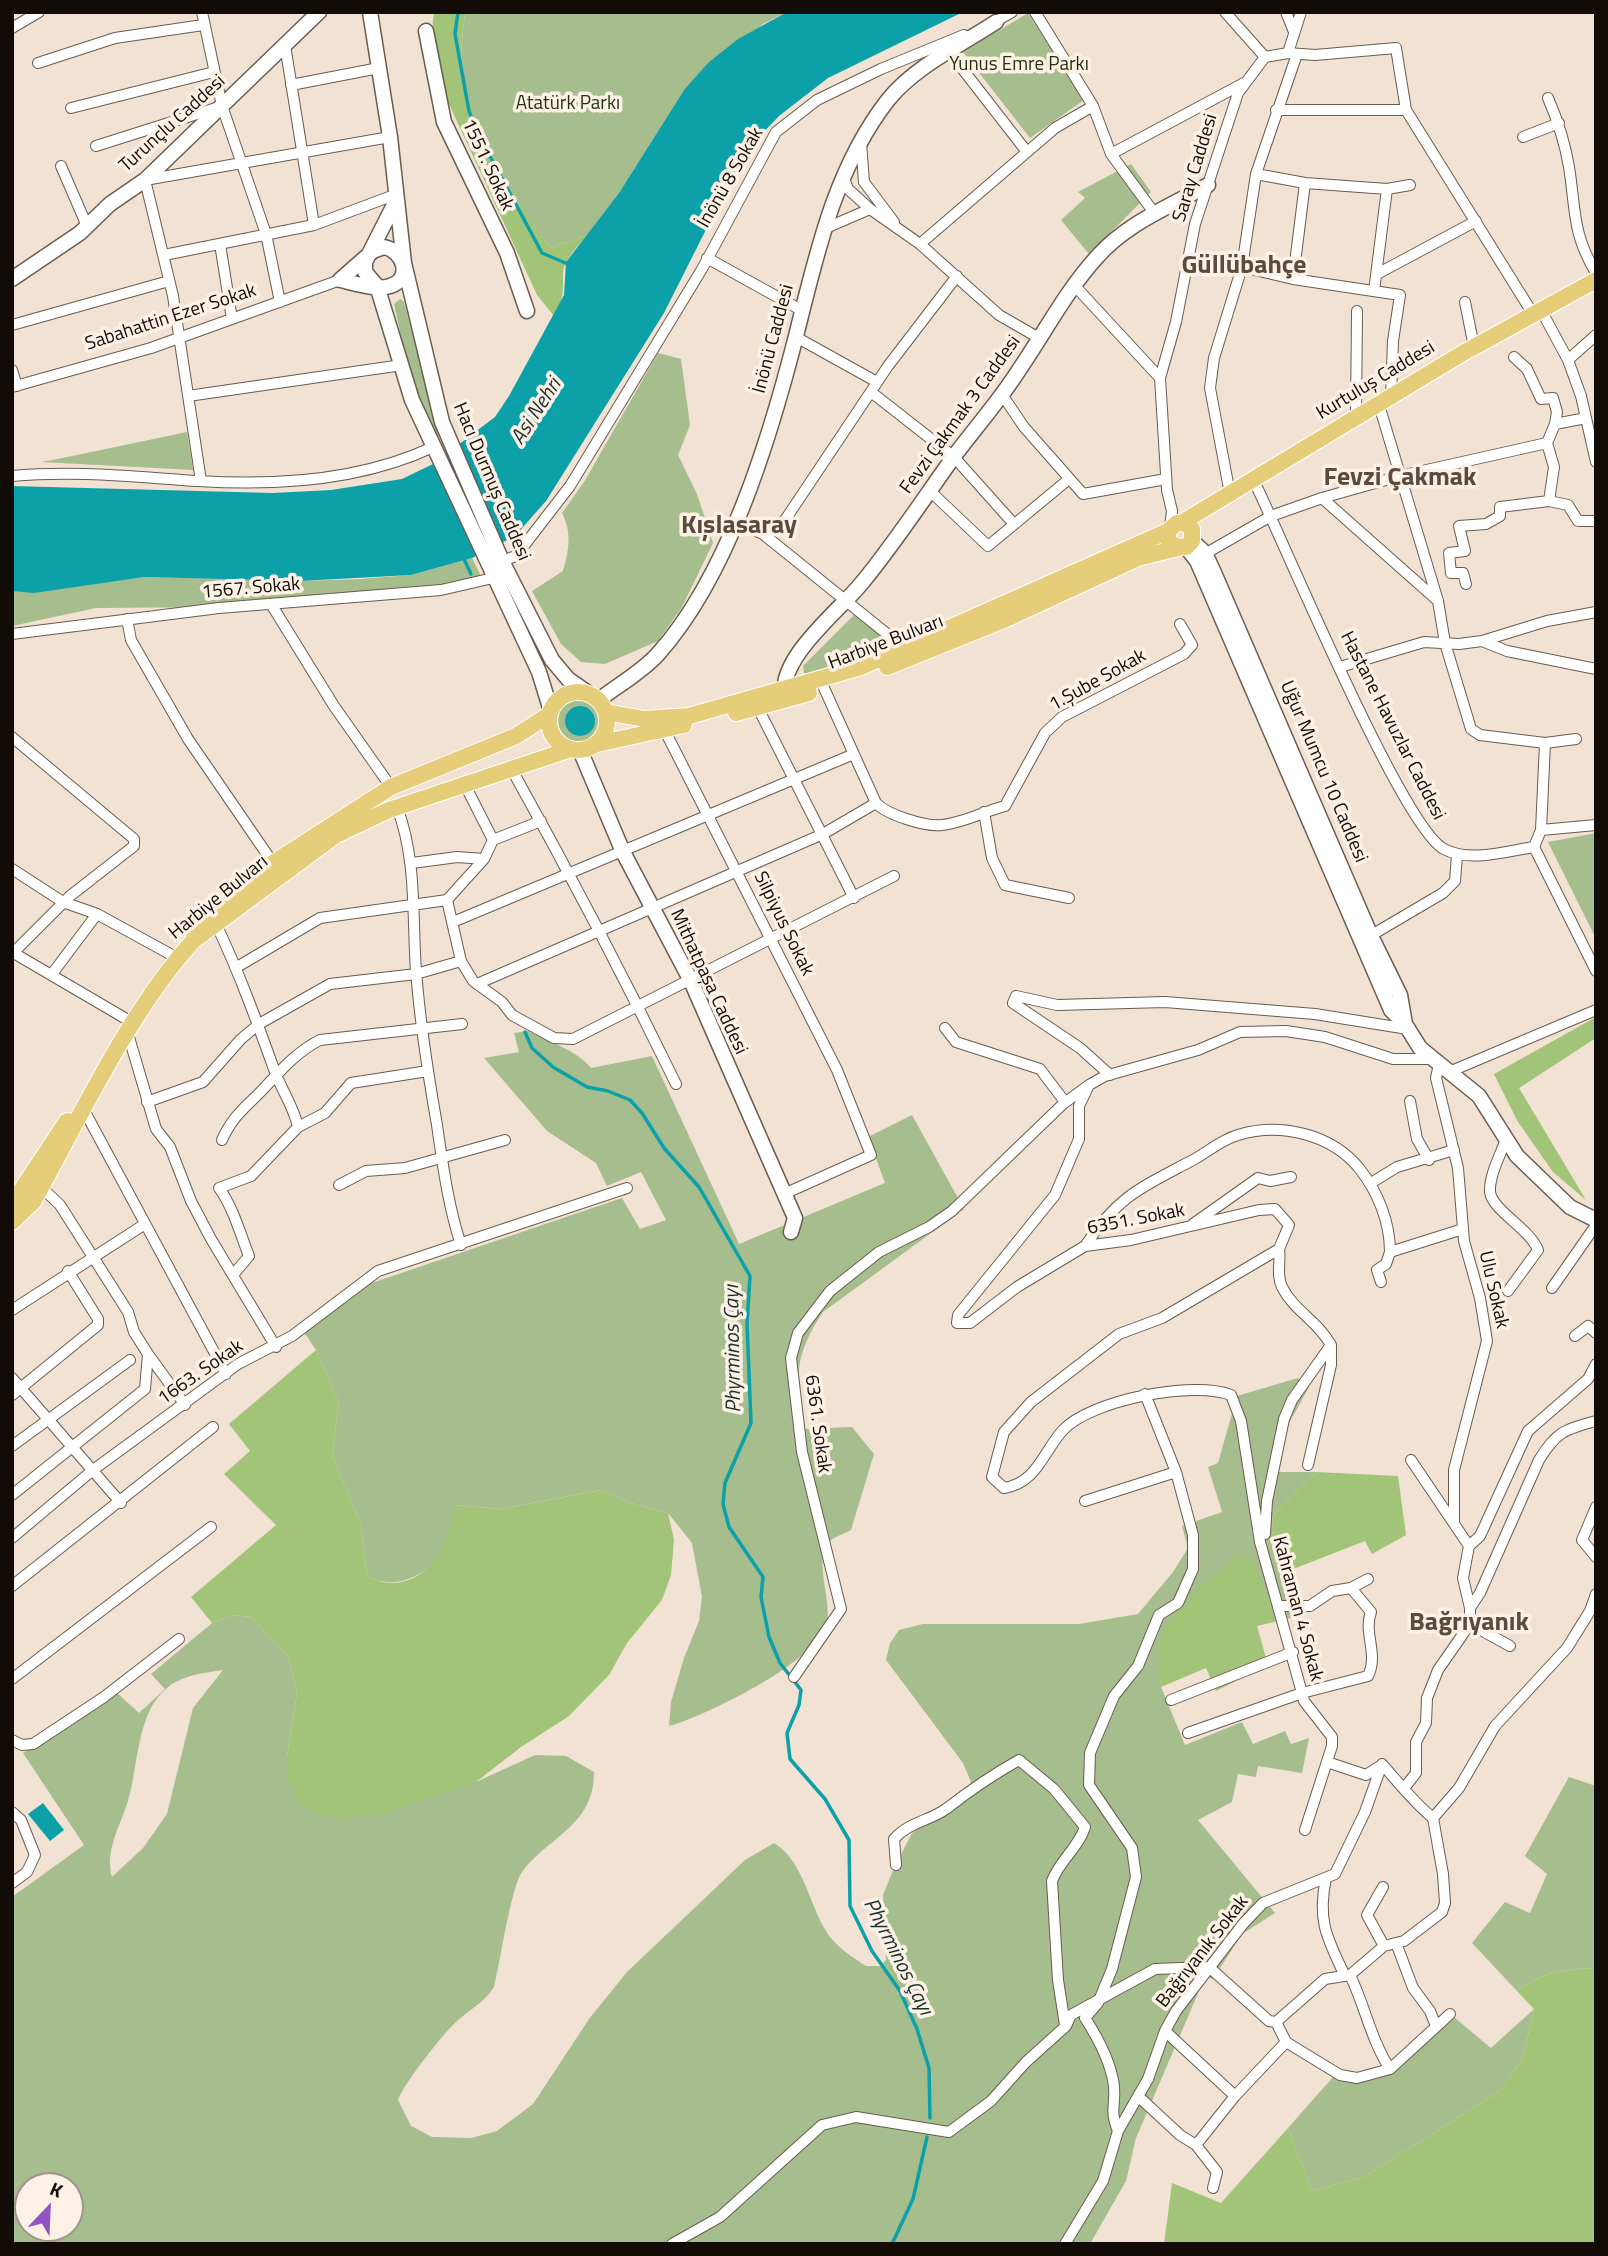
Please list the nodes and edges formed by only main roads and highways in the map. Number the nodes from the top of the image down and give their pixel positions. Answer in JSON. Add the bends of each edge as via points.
{"nodes":[{"id":1,"x":1596,"y":279,"type":"edge"},
{"id":2,"x":1173,"y":527,"type":"junction"},
{"id":3,"x":1185,"y":545,"type":"junction"},
{"id":4,"x":909,"y":652,"type":"junction"},
{"id":5,"x":785,"y":695,"type":"junction"},
{"id":6,"x":597,"y":702,"type":"junction"},
{"id":7,"x":550,"y":712,"type":"junction"},
{"id":8,"x":597,"y":744,"type":"junction"},
{"id":9,"x":575,"y":749,"type":"junction"},
{"id":10,"x":128,"y":1027,"type":"junction"},
{"id":11,"x":12,"y":1204,"type":"edge"},
{"id":12,"x":12,"y":1222,"type":"edge"}],
"edges":[{"from":1,"to":2,"type":"main road","name":"Kurtuluş Caddesi"},
{"from":2,"to":3,"type":"main road","name":"Uğur Mumcu 10 Caddesi","via":[[1170,544]]},
{"from":2,"to":3,"type":"main road","name":"Uğur Mumcu 10 Caddesi","via":[[1192,529]]},
{"from":2,"to":4,"type":"main road","name":"Harbiye Bulvarı"},
{"from":3,"to":4,"type":"main road","name":"Harbiye Bulvarı","via":[[1138,558],[1006,619]]},
{"from":4,"to":5,"type":"main road","name":"Harbiye Bulvarı"},
{"from":4,"to":5,"type":"main road","name":"Harbiye Bulvarı","via":[[824,688]]},
{"from":5,"to":6,"type":"main road","name":"Harbiye Bulvarı","via":[[689,716],[644,719]]},
{"from":5,"to":8,"type":"main road","name":"Harbiye Bulvarı","via":[[758,708]]},
{"from":6,"to":7,"type":"main road","name":"Harbiye Bulvarı","via":[[569,693],[560,697]]},
{"from":6,"to":8,"type":"main road","via":[[605,729]]},
{"from":7,"to":9,"type":"main road","via":[[551,731]]},
{"from":7,"to":10,"type":"main road","name":"Harbiye Bulvarı","via":[[516,736],[391,787],[272,863],[208,915],[170,954]]},
{"from":8,"to":9,"type":"main road","name":"Harbiye Bulvarı"},
{"from":9,"to":10,"type":"main road","name":"Harbiye Bulvarı","via":[[397,807],[336,835],[194,940]]},
{"from":10,"to":11,"type":"main road","name":"Harbiye Bulvarı"},
{"from":10,"to":12,"type":"main road","name":"Harbiye Bulvarı","via":[[33,1202]]}]}
